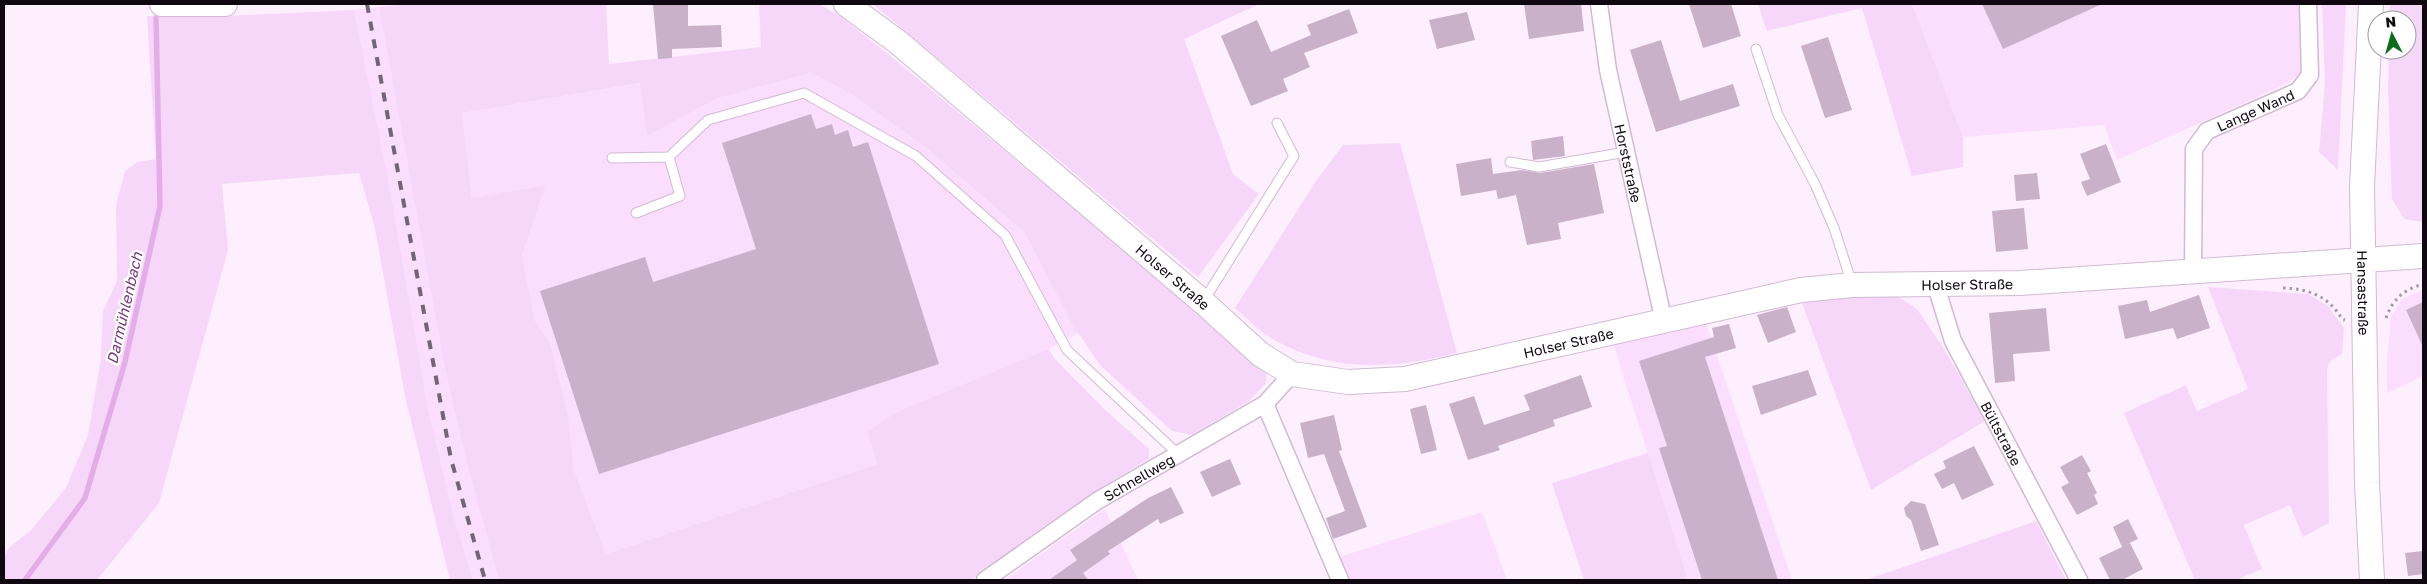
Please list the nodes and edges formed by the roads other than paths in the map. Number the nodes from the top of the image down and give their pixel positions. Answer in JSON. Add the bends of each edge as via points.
{"nodes":[{"id":1,"x":162,"y":4,"type":"edge"},
{"id":2,"x":226,"y":4,"type":"edge"},
{"id":3,"x":846,"y":4,"type":"edge"},
{"id":4,"x":1598,"y":4,"type":"edge"},
{"id":5,"x":2308,"y":4,"type":"edge"},
{"id":6,"x":2371,"y":4,"type":"edge"},
{"id":7,"x":1756,"y":49,"type":"dead end"},
{"id":8,"x":1277,"y":123,"type":"dead end"},
{"id":9,"x":1626,"y":152,"type":"junction"},
{"id":10,"x":669,"y":157,"type":"junction"},
{"id":11,"x":612,"y":158,"type":"dead end"},
{"id":12,"x":1510,"y":162,"type":"dead end"},
{"id":13,"x":636,"y":213,"type":"dead end"},
{"id":14,"x":2423,"y":256,"type":"edge"},
{"id":15,"x":2362,"y":260,"type":"junction"},
{"id":16,"x":2192,"y":272,"type":"junction"},
{"id":17,"x":1935,"y":283,"type":"junction"},
{"id":18,"x":1852,"y":285,"type":"junction"},
{"id":19,"x":1203,"y":302,"type":"junction"},
{"id":20,"x":1664,"y":322,"type":"junction"},
{"id":21,"x":1292,"y":374,"type":"junction"},
{"id":22,"x":1264,"y":404,"type":"junction"},
{"id":23,"x":1179,"y":455,"type":"junction"},
{"id":24,"x":985,"y":580,"type":"edge"},
{"id":25,"x":1340,"y":580,"type":"edge"},
{"id":26,"x":2079,"y":580,"type":"edge"},
{"id":27,"x":2372,"y":580,"type":"edge"}],
"edges":[{"from":1,"to":2,"type":"main road"},
{"from":3,"to":19,"type":"main road","name":"Holser Straße","via":[[899,43]]},
{"from":4,"to":9,"type":"street","name":"Horststraße"},
{"from":5,"to":16,"type":"street","name":"Lange Wand","via":[[2310,75],[2298,90],[2206,131],[2194,149]]},
{"from":6,"to":15,"type":"main road","name":"Hansastraße","via":[[2362,186]]},
{"from":7,"to":18,"type":"lane","via":[[1778,115],[1815,184],[1834,228]]},
{"from":8,"to":19,"type":"lane","via":[[1294,156]]},
{"from":9,"to":12,"type":"lane","via":[[1539,167]]},
{"from":9,"to":20,"type":"street","name":"Horststraße"},
{"from":10,"to":11,"type":"lane"},
{"from":10,"to":13,"type":"lane","via":[[680,196]]},
{"from":10,"to":23,"type":"lane","via":[[708,120],[804,93],[916,156],[1005,235],[1067,350]]},
{"from":14,"to":15,"type":"main road","name":"Holser Straße"},
{"from":15,"to":16,"type":"main road","name":"Holser Straße"},
{"from":15,"to":27,"type":"main road","name":"Hansastraße"},
{"from":16,"to":17,"type":"main road","name":"Holser Straße","via":[[2020,283]]},
{"from":17,"to":18,"type":"main road","name":"Holser Straße"},
{"from":17,"to":26,"type":"street","name":"Bültstraße","via":[[1953,341]]},
{"from":18,"to":20,"type":"main road","name":"Holser Straße","via":[[1801,290]]},
{"from":19,"to":21,"type":"main road","name":"Holser Straße","via":[[1260,354]]},
{"from":20,"to":21,"type":"main road","name":"Holser Straße","via":[[1405,379],[1348,382]]},
{"from":21,"to":22,"type":"street","name":"Schnellweg"},
{"from":22,"to":23,"type":"street","name":"Schnellweg"},
{"from":22,"to":25,"type":"street"},
{"from":23,"to":24,"type":"street","name":"Schnellweg","via":[[1097,501]]}]}
